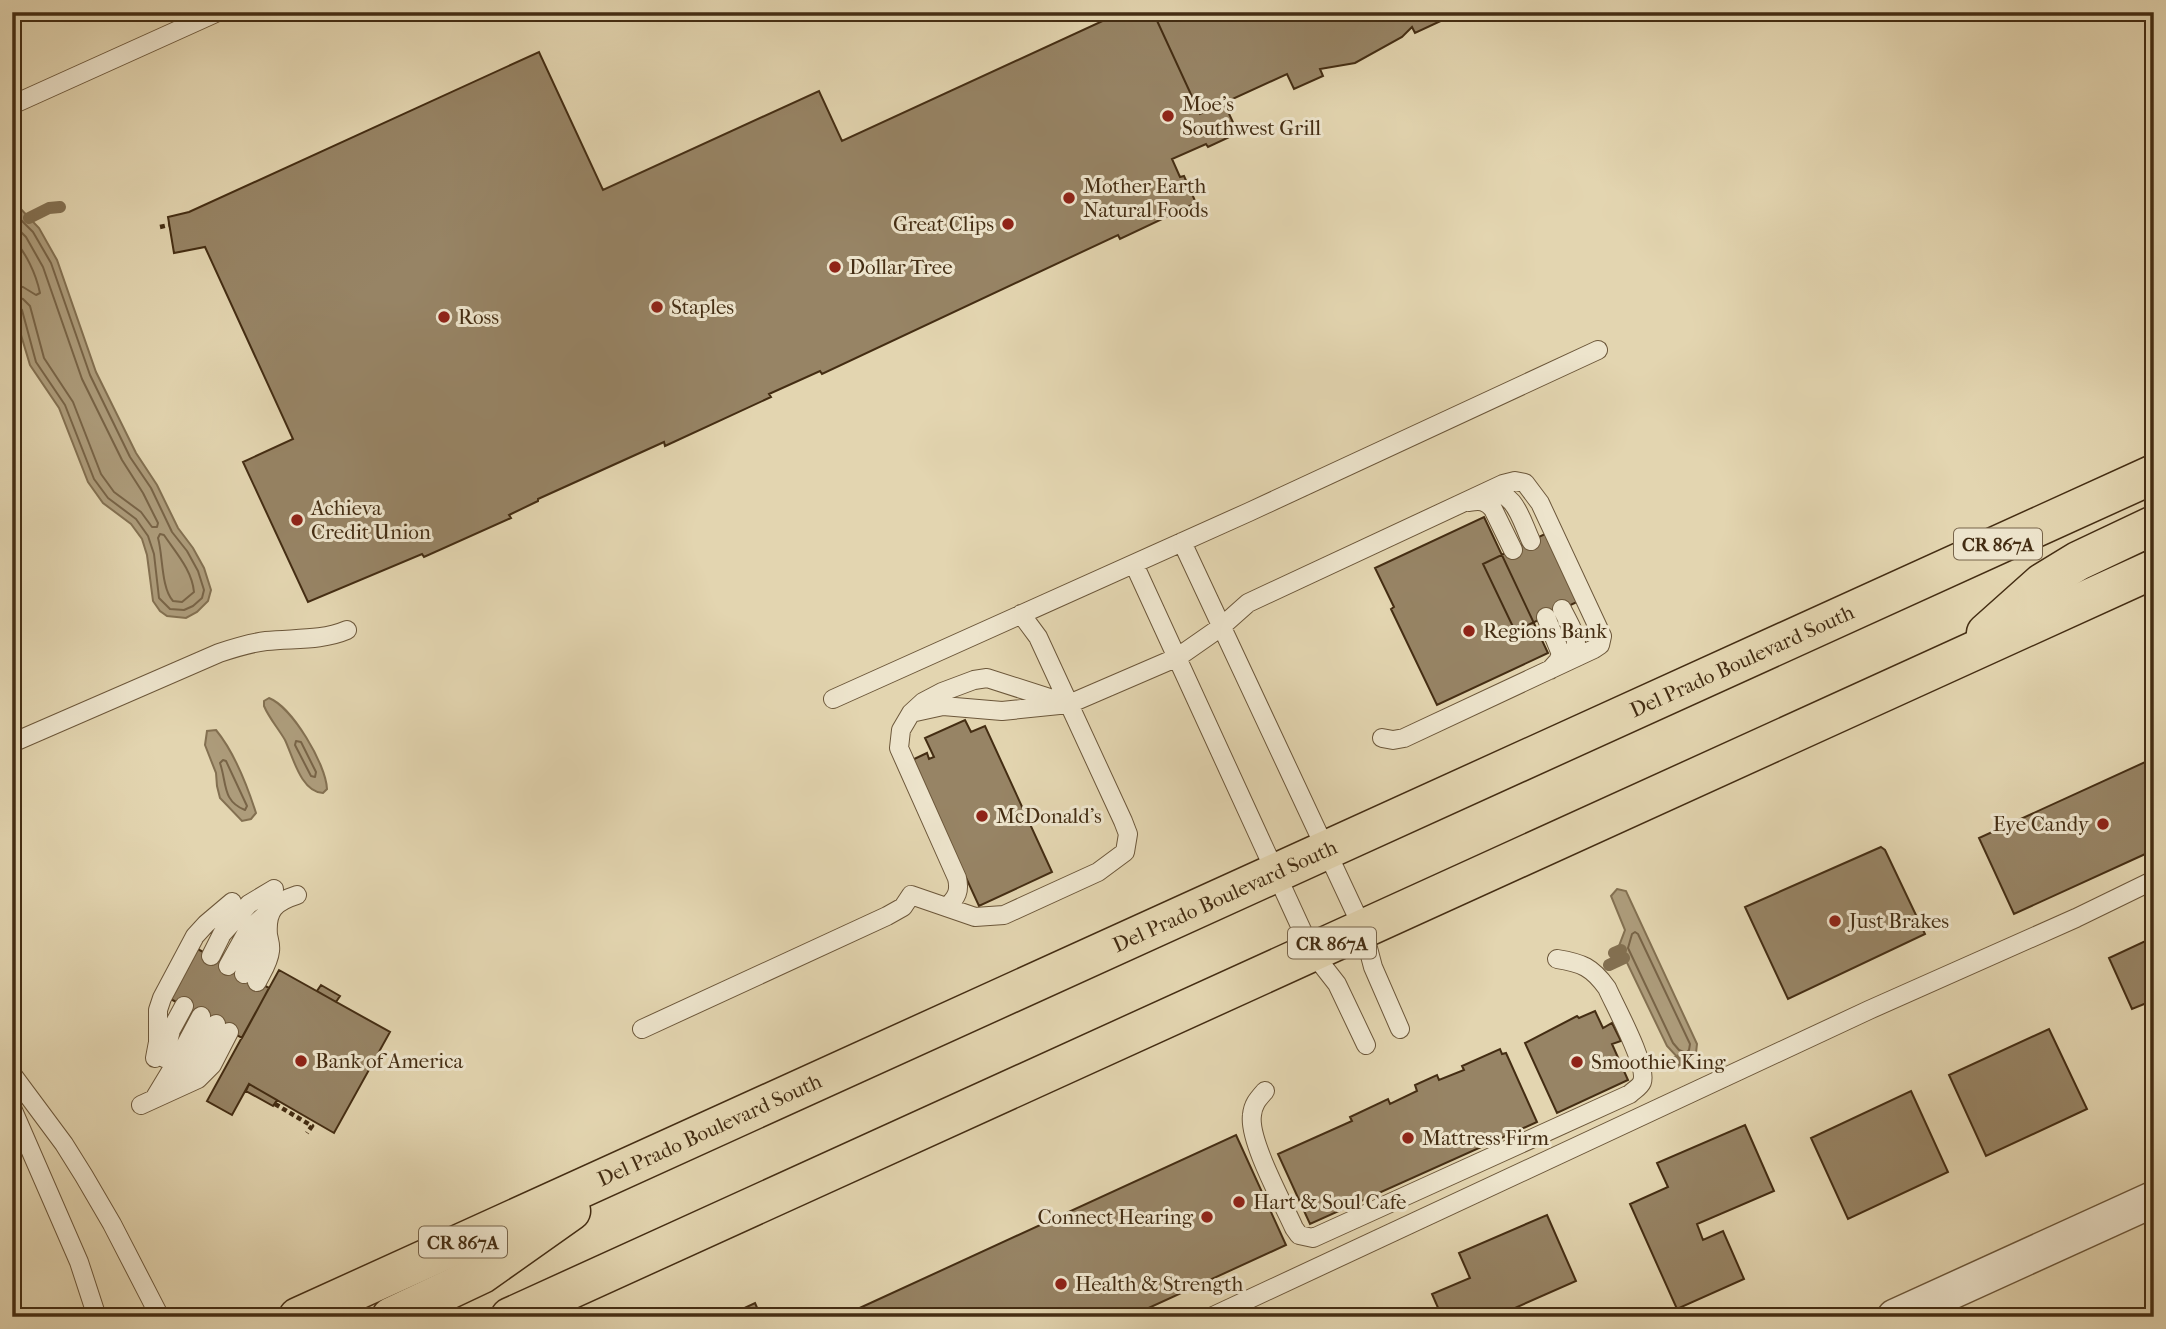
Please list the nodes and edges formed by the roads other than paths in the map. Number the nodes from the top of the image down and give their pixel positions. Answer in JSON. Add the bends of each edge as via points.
{"nodes":[{"id":1,"x":218,"y":12,"type":"edge"},
{"id":2,"x":12,"y":105,"type":"edge"},
{"id":3,"x":1598,"y":350,"type":"dead end"},
{"id":4,"x":2154,"y":474,"type":"edge"},
{"id":5,"x":1481,"y":494,"type":"junction"},
{"id":6,"x":1461,"y":503,"type":"junction"},
{"id":7,"x":2154,"y":525,"type":"edge"},
{"id":8,"x":1531,"y":541,"type":"dead end"},
{"id":9,"x":1182,"y":542,"type":"junction"},
{"id":10,"x":1513,"y":550,"type":"dead end"},
{"id":11,"x":1135,"y":564,"type":"junction"},
{"id":12,"x":2154,"y":569,"type":"edge"},
{"id":13,"x":1562,"y":609,"type":"dead end"},
{"id":14,"x":1021,"y":614,"type":"junction"},
{"id":15,"x":1546,"y":617,"type":"dead end"},
{"id":16,"x":1221,"y":627,"type":"junction"},
{"id":17,"x":347,"y":630,"type":"dead end"},
{"id":18,"x":1178,"y":657,"type":"junction"},
{"id":19,"x":1956,"y":660,"type":"junction"},
{"id":20,"x":1568,"y":662,"type":"junction"},
{"id":21,"x":1550,"y":670,"type":"junction"},
{"id":22,"x":834,"y":699,"type":"dead end"},
{"id":23,"x":1069,"y":704,"type":"junction"},
{"id":24,"x":911,"y":713,"type":"junction"},
{"id":25,"x":1382,"y":738,"type":"dead end"},
{"id":26,"x":12,"y":743,"type":"edge"},
{"id":27,"x":1324,"y":849,"type":"junction"},
{"id":28,"x":1276,"y":872,"type":"junction"},
{"id":29,"x":2154,"y":880,"type":"edge"},
{"id":30,"x":297,"y":895,"type":"dead end"},
{"id":31,"x":275,"y":897,"type":"junction"},
{"id":32,"x":232,"y":902,"type":"dead end"},
{"id":33,"x":947,"y":907,"type":"junction"},
{"id":34,"x":1363,"y":929,"type":"junction"},
{"id":35,"x":1312,"y":952,"type":"junction"},
{"id":36,"x":211,"y":956,"type":"dead end"},
{"id":37,"x":1557,"y":959,"type":"dead end"},
{"id":38,"x":184,"y":1006,"type":"dead end"},
{"id":39,"x":642,"y":1029,"type":"dead end"},
{"id":40,"x":1401,"y":1029,"type":"dead end"},
{"id":41,"x":1366,"y":1045,"type":"dead end"},
{"id":42,"x":155,"y":1058,"type":"dead end"},
{"id":43,"x":12,"y":1074,"type":"edge"},
{"id":44,"x":155,"y":1078,"type":"dead end"},
{"id":45,"x":1265,"y":1091,"type":"dead end"},
{"id":46,"x":147,"y":1102,"type":"joint"},
{"id":47,"x":12,"y":1108,"type":"edge"},
{"id":48,"x":628,"y":1167,"type":"junction"},
{"id":49,"x":1466,"y":1168,"type":"junction"},
{"id":50,"x":1477,"y":1192,"type":"junction"},
{"id":51,"x":2154,"y":1199,"type":"edge"},
{"id":52,"x":97,"y":1317,"type":"edge"},
{"id":53,"x":160,"y":1317,"type":"edge"},
{"id":54,"x":298,"y":1317,"type":"edge"},
{"id":55,"x":391,"y":1317,"type":"edge"},
{"id":56,"x":510,"y":1317,"type":"edge"},
{"id":57,"x":1211,"y":1317,"type":"edge"},
{"id":58,"x":1895,"y":1317,"type":"edge"}],
"edges":[{"from":1,"to":2,"type":"lane"},
{"from":3,"to":9,"type":"lane"},
{"from":4,"to":27,"type":"main road","name":"Del Prado Boulevard South","number":"CR 867A"},
{"from":5,"to":6,"type":"lane"},
{"from":5,"to":8,"type":"lane","via":[[1507,496]]},
{"from":5,"to":20,"type":"lane","via":[[1515,481],[1525,483],[1540,502],[1602,636],[1600,645]]},
{"from":6,"to":10,"type":"lane","via":[[1489,503]]},
{"from":6,"to":16,"type":"lane","via":[[1248,603]]},
{"from":7,"to":19,"type":"main road","via":[[2042,583]]},
{"from":9,"to":11,"type":"lane"},
{"from":9,"to":16,"type":"lane"},
{"from":11,"to":14,"type":"lane"},
{"from":11,"to":18,"type":"lane"},
{"from":12,"to":19,"type":"main road","number":"CR 867A"},
{"from":13,"to":20,"type":"lane","via":[[1577,641]]},
{"from":14,"to":22,"type":"lane"},
{"from":14,"to":23,"type":"lane","via":[[1038,637]]},
{"from":15,"to":21,"type":"lane","via":[[1561,653]]},
{"from":16,"to":18,"type":"lane"},
{"from":16,"to":27,"type":"lane"},
{"from":17,"to":26,"type":"lane","via":[[219,653]]},
{"from":18,"to":23,"type":"lane"},
{"from":18,"to":28,"type":"lane"},
{"from":19,"to":34,"type":"main road","number":"CR 867A"},
{"from":20,"to":21,"type":"lane"},
{"from":21,"to":25,"type":"lane","via":[[1404,738]]},
{"from":23,"to":24,"type":"lane","via":[[1002,711],[943,706]]},
{"from":23,"to":24,"type":"lane","via":[[987,678],[942,692]]},
{"from":23,"to":33,"type":"lane","via":[[1124,821],[1128,834],[1125,852],[1098,872],[1004,915],[975,917]]},
{"from":24,"to":33,"type":"lane","via":[[901,730],[899,748],[957,878],[956,899]]},
{"from":27,"to":28,"type":"main road","name":"Del Prado Boulevard South","number":"CR 867A"},
{"from":27,"to":34,"type":"lane"},
{"from":28,"to":35,"type":"lane"},
{"from":28,"to":48,"type":"main road","name":"Del Prado Boulevard South","number":"CR 867A"},
{"from":29,"to":50,"type":"lane"},
{"from":30,"to":31,"type":"lane","via":[[282,900]]},
{"from":31,"to":31,"type":"lane","via":[[248,930],[243,974],[267,923]]},
{"from":31,"to":36,"type":"lane","via":[[249,904],[222,934]]},
{"from":32,"to":42,"type":"lane","via":[[195,936],[162,999]]},
{"from":33,"to":39,"type":"lane","via":[[912,895],[887,916]]},
{"from":34,"to":35,"type":"main road","number":"CR 867A"},
{"from":34,"to":40,"type":"lane","via":[[1373,967]]},
{"from":35,"to":41,"type":"lane","via":[[1336,984]]},
{"from":35,"to":56,"type":"main road","number":"CR 867A"},
{"from":37,"to":49,"type":"lane","via":[[1585,966],[1607,988],[1642,1066],[1642,1082],[1630,1094]]},
{"from":38,"to":44,"type":"lane"},
{"from":43,"to":53,"type":"lane","via":[[84,1176]]},
{"from":45,"to":49,"type":"lane","via":[[1252,1114],[1256,1142],[1294,1228],[1306,1238]]},
{"from":46,"to":46,"type":"lane","via":[[177,1061],[215,1024],[175,1091]]},
{"from":47,"to":52,"type":"lane","via":[[79,1262]]},
{"from":48,"to":54,"type":"main road","name":"Del Prado Boulevard South","number":"CR 867A"},
{"from":48,"to":55,"type":"main road","via":[[482,1274]]},
{"from":49,"to":50,"type":"lane"},
{"from":50,"to":57,"type":"lane"},
{"from":51,"to":58,"type":"street"}]}
